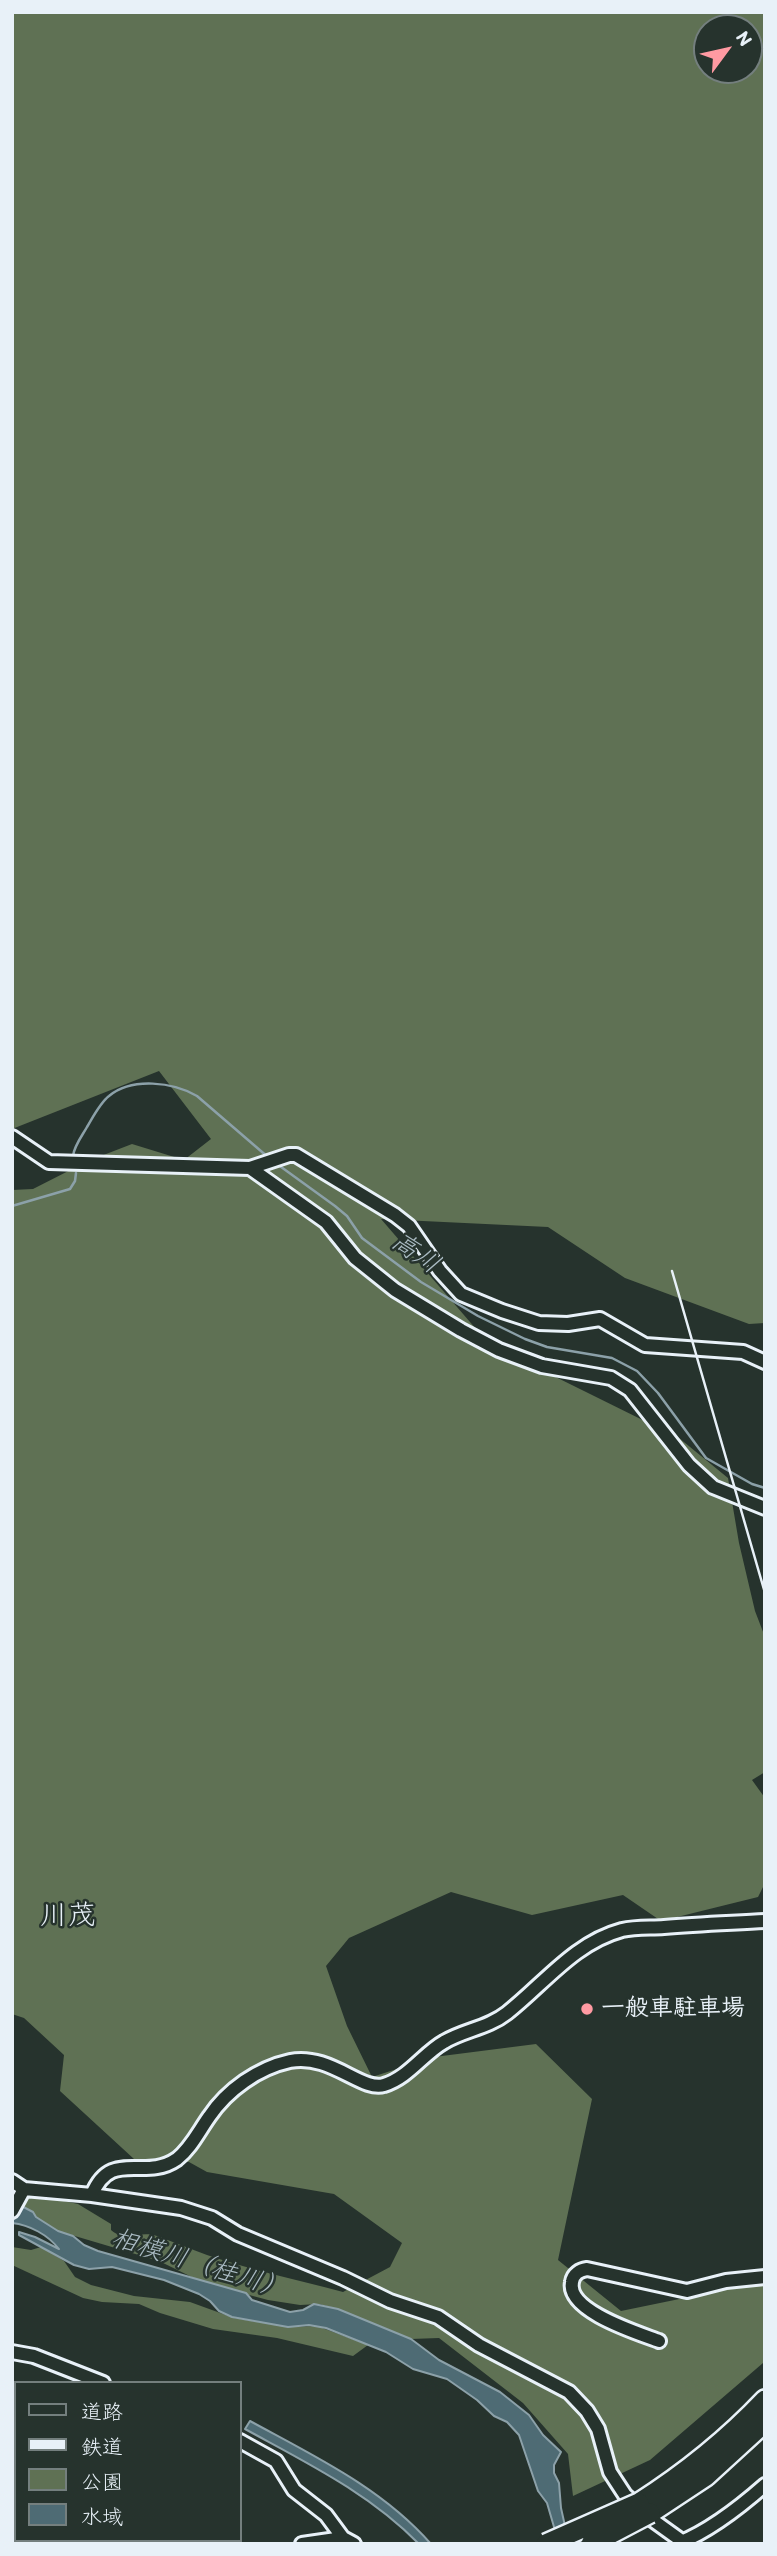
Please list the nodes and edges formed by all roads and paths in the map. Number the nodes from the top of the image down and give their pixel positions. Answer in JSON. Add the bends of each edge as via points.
{"nodes":[{"id":1,"x":12,"y":1137,"type":"edge"},
{"id":2,"x":250,"y":1168,"type":"junction"},
{"id":3,"x":765,"y":1362,"type":"edge"},
{"id":4,"x":765,"y":1508,"type":"edge"},
{"id":5,"x":765,"y":1921,"type":"edge"},
{"id":6,"x":12,"y":2181,"type":"edge"},
{"id":7,"x":22,"y":2191,"type":"junction"},
{"id":8,"x":92,"y":2195,"type":"junction"},
{"id":9,"x":12,"y":2211,"type":"edge"},
{"id":10,"x":765,"y":2277,"type":"edge"},
{"id":11,"x":659,"y":2341,"type":"dead end"},
{"id":12,"x":12,"y":2352,"type":"edge"},
{"id":13,"x":98,"y":2381,"type":"edge"},
{"id":14,"x":765,"y":2400,"type":"edge"},
{"id":15,"x":765,"y":2422,"type":"edge"},
{"id":16,"x":242,"y":2442,"type":"edge"},
{"id":17,"x":765,"y":2485,"type":"edge"},
{"id":18,"x":644,"y":2508,"type":"junction"},
{"id":19,"x":349,"y":2541,"type":"edge"},
{"id":20,"x":682,"y":2543,"type":"edge"},
{"id":21,"x":302,"y":2544,"type":"edge"},
{"id":22,"x":546,"y":2544,"type":"edge"},
{"id":23,"x":591,"y":2544,"type":"edge"}],
"edges":[{"from":1,"to":2,"type":"street","via":[[49,1162]]},
{"from":2,"to":3,"type":"street","via":[[296,1156],[395,1215],[409,1226],[461,1294],[502,1311],[539,1323],[600,1319],[645,1345],[743,1352]]},
{"from":2,"to":4,"type":"street","via":[[326,1222],[355,1258],[395,1290],[461,1330],[542,1366],[611,1378],[631,1390],[689,1465],[713,1487]]},
{"from":5,"to":8,"type":"street","via":[[636,1928],[603,1938],[564,1962],[506,2014],[442,2043],[386,2085],[373,2087],[327,2063],[306,2059],[265,2070],[230,2092],[179,2157],[161,2168],[110,2170],[97,2181]]},
{"from":6,"to":7,"type":"street"},
{"from":7,"to":8,"type":"street"},
{"from":7,"to":9,"type":"street"},
{"from":8,"to":20,"type":"street","via":[[181,2208],[212,2218],[238,2234],[390,2301],[438,2317],[479,2345],[569,2392],[598,2429],[610,2472],[625,2495]]},
{"from":10,"to":11,"type":"street","via":[[687,2291],[587,2269],[577,2273],[572,2288],[581,2304]]},
{"from":12,"to":13,"type":"street"},
{"from":14,"to":18,"type":"highway"},
{"from":15,"to":18,"type":"highway","via":[[706,2476]]},
{"from":16,"to":19,"type":"street","via":[[275,2461],[295,2490]]},
{"from":17,"to":20,"type":"street"},
{"from":18,"to":22,"type":"highway","bridge":true},
{"from":18,"to":23,"type":"highway","bridge":true},
{"from":19,"to":21,"type":"street"}]}
